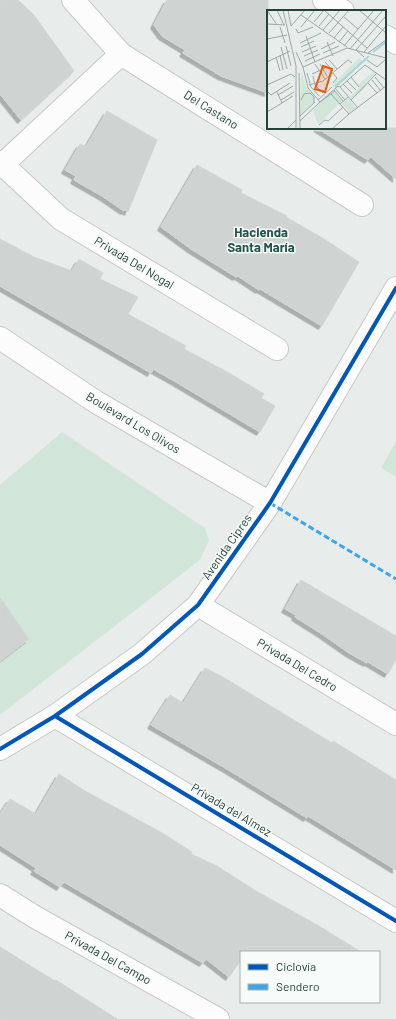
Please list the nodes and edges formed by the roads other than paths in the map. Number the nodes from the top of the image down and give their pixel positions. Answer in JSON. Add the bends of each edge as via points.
{"nodes":[{"id":1,"x":73,"y":0,"type":"edge"},
{"id":2,"x":324,"y":0,"type":"edge"},
{"id":3,"x":341,"y":10,"type":"edge"},
{"id":4,"x":386,"y":37,"type":"edge"},
{"id":5,"x":396,"y":43,"type":"edge"},
{"id":6,"x":120,"y":54,"type":"junction"},
{"id":7,"x":1,"y":165,"type":"edge"},
{"id":8,"x":362,"y":205,"type":"dead end"},
{"id":9,"x":396,"y":288,"type":"edge"},
{"id":10,"x":0,"y":338,"type":"edge"},
{"id":11,"x":277,"y":349,"type":"dead end"},
{"id":12,"x":270,"y":503,"type":"junction"},
{"id":13,"x":198,"y":606,"type":"junction"},
{"id":14,"x":56,"y":716,"type":"junction"},
{"id":15,"x":396,"y":724,"type":"edge"},
{"id":16,"x":0,"y":749,"type":"edge"},
{"id":17,"x":0,"y":895,"type":"edge"},
{"id":18,"x":396,"y":921,"type":"edge"},
{"id":19,"x":218,"y":1019,"type":"edge"}],
"edges":[{"from":1,"to":6,"type":"street","name":"Del Castano"},
{"from":2,"to":3,"type":"street"},
{"from":4,"to":5,"type":"street"},
{"from":6,"to":7,"type":"street","name":"Privada Del Nogal"},
{"from":6,"to":8,"type":"street","name":"Del Castano"},
{"from":7,"to":11,"type":"street","name":"Privada Del Nogal","via":[[61,219]]},
{"from":9,"to":12,"type":"street","name":"Avenida Cipres"},
{"from":10,"to":12,"type":"street","name":"Boulevard Los Olivos","via":[[96,402]]},
{"from":12,"to":13,"type":"street","name":"Avenida Cipres"},
{"from":13,"to":14,"type":"street","name":"Avenida Cipres","via":[[142,654]]},
{"from":13,"to":15,"type":"street","name":"Privada Del Cedro"},
{"from":14,"to":16,"type":"street","name":"Avenida Cipres"},
{"from":14,"to":18,"type":"street","name":"Privada del Almez"},
{"from":17,"to":19,"type":"street","name":"Privada Del Campo"}]}
